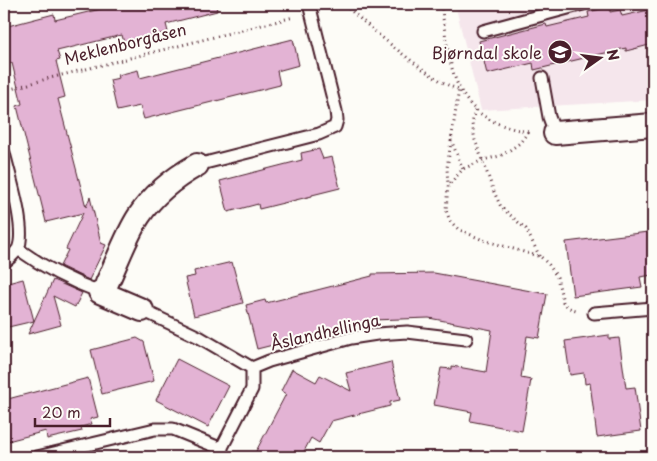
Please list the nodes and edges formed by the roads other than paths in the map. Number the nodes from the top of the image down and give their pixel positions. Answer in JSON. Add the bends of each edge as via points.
{"nodes":[{"id":1,"x":583,"y":4,"type":"edge"},
{"id":2,"x":311,"y":9,"type":"edge"},
{"id":3,"x":483,"y":31,"type":"dead end"},
{"id":4,"x":542,"y":78,"type":"dead end"},
{"id":5,"x":653,"y":125,"type":"edge"},
{"id":6,"x":555,"y":133,"type":"joint"},
{"id":7,"x":4,"y":153,"type":"edge"},
{"id":8,"x":197,"y":166,"type":"joint"},
{"id":9,"x":18,"y":249,"type":"junction"},
{"id":10,"x":4,"y":262,"type":"edge"},
{"id":11,"x":104,"y":287,"type":"junction"},
{"id":12,"x":653,"y":308,"type":"edge"},
{"id":13,"x":142,"y":310,"type":"joint"},
{"id":14,"x":594,"y":313,"type":"road end"},
{"id":15,"x":466,"y":339,"type":"dead end"},
{"id":16,"x":252,"y":368,"type":"junction"},
{"id":17,"x":220,"y":453,"type":"edge"},
{"id":18,"x":37,"y":457,"type":"edge"}],
"edges":[{"from":1,"to":3,"type":"lane"},
{"from":2,"to":8,"type":"lane","via":[[336,111],[335,127]]},
{"from":4,"to":6,"type":"lane"},
{"from":5,"to":6,"type":"street"},
{"from":7,"to":9,"type":"lane","via":[[19,219]]},
{"from":8,"to":11,"type":"street","via":[[160,191],[138,216]]},
{"from":9,"to":10,"type":"lane"},
{"from":9,"to":11,"type":"lane","via":[[43,266]]},
{"from":11,"to":13,"type":"street"},
{"from":12,"to":14,"type":"lane"},
{"from":13,"to":16,"type":"lane","via":[[199,337]]},
{"from":15,"to":16,"type":"lane","name":"Åslandhellinga","via":[[407,332],[377,334],[351,338]]},
{"from":16,"to":17,"type":"lane","via":[[252,389]]},
{"from":17,"to":18,"type":"lane","via":[[173,429],[155,430]]}]}
